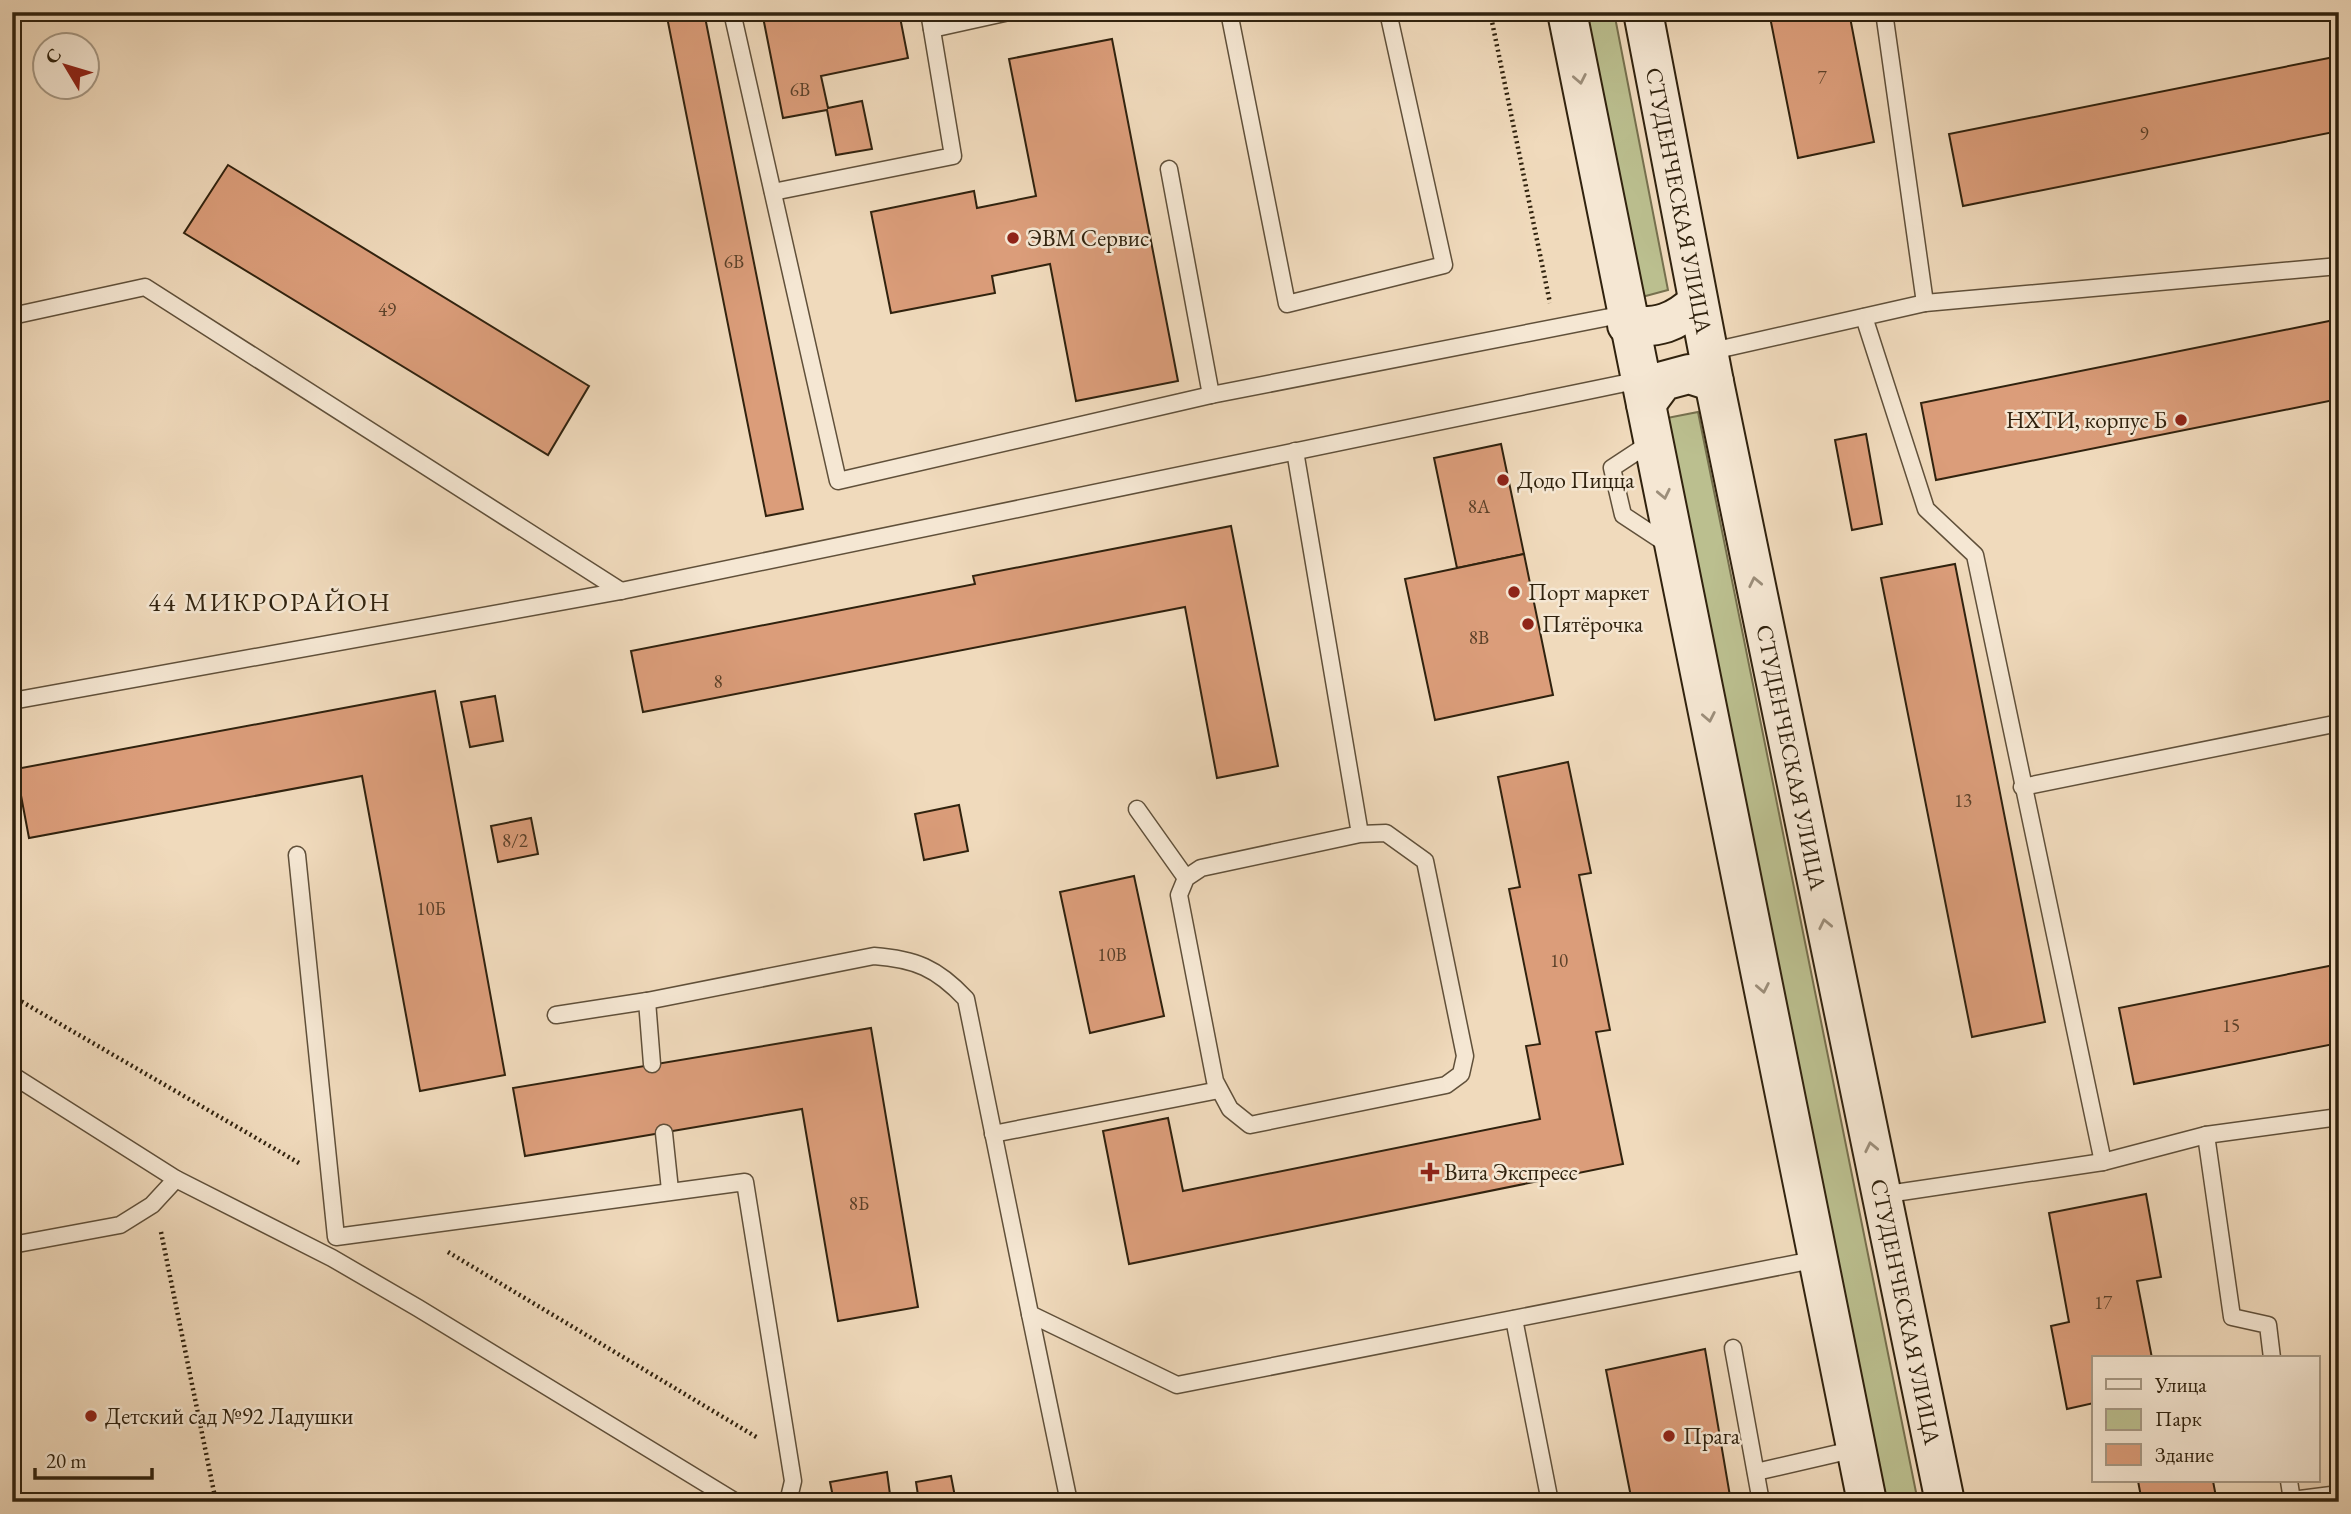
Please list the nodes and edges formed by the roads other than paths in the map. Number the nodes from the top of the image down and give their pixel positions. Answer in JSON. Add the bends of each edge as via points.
{"nodes":[{"id":1,"x":732,"y":12,"type":"edge"},
{"id":2,"x":929,"y":12,"type":"edge"},
{"id":3,"x":1009,"y":12,"type":"edge"},
{"id":4,"x":1229,"y":12,"type":"edge"},
{"id":5,"x":1388,"y":12,"type":"edge"},
{"id":6,"x":1566,"y":12,"type":"edge"},
{"id":7,"x":1643,"y":12,"type":"edge"},
{"id":8,"x":1884,"y":12,"type":"edge"},
{"id":9,"x":932,"y":29,"type":"junction"},
{"id":10,"x":1170,"y":169,"type":"dead end"},
{"id":11,"x":773,"y":192,"type":"junction"},
{"id":12,"x":2339,"y":266,"type":"edge"},
{"id":13,"x":1698,"y":302,"type":"junction"},
{"id":14,"x":1925,"y":303,"type":"junction"},
{"id":15,"x":12,"y":316,"type":"edge"},
{"id":16,"x":1864,"y":317,"type":"junction"},
{"id":17,"x":1626,"y":319,"type":"junction"},
{"id":18,"x":1711,"y":367,"type":"junction"},
{"id":19,"x":1211,"y":395,"type":"junction"},
{"id":20,"x":1646,"y":408,"type":"junction"},
{"id":21,"x":1295,"y":451,"type":"junction"},
{"id":22,"x":621,"y":591,"type":"junction"},
{"id":23,"x":12,"y":701,"type":"edge"},
{"id":24,"x":2339,"y":723,"type":"edge"},
{"id":25,"x":2022,"y":787,"type":"junction"},
{"id":26,"x":1137,"y":809,"type":"dead end"},
{"id":27,"x":1360,"y":834,"type":"junction"},
{"id":28,"x":297,"y":855,"type":"dead end"},
{"id":29,"x":1186,"y":878,"type":"junction"},
{"id":30,"x":647,"y":1001,"type":"junction"},
{"id":31,"x":556,"y":1015,"type":"dead end"},
{"id":32,"x":652,"y":1065,"type":"dead end"},
{"id":33,"x":12,"y":1075,"type":"edge"},
{"id":34,"x":1219,"y":1090,"type":"junction"},
{"id":35,"x":2339,"y":1117,"type":"edge"},
{"id":36,"x":664,"y":1133,"type":"dead end"},
{"id":37,"x":993,"y":1134,"type":"junction"},
{"id":38,"x":2206,"y":1135,"type":"junction"},
{"id":39,"x":2103,"y":1162,"type":"junction"},
{"id":40,"x":176,"y":1178,"type":"junction"},
{"id":41,"x":670,"y":1190,"type":"junction"},
{"id":42,"x":1881,"y":1195,"type":"junction"},
{"id":43,"x":336,"y":1237,"type":"junction"},
{"id":44,"x":12,"y":1245,"type":"edge"},
{"id":45,"x":332,"y":1258,"type":"junction"},
{"id":46,"x":1818,"y":1259,"type":"junction"},
{"id":47,"x":1030,"y":1314,"type":"junction"},
{"id":48,"x":1514,"y":1319,"type":"junction"},
{"id":49,"x":1733,"y":1348,"type":"dead end"},
{"id":50,"x":2272,"y":1356,"type":"edge"},
{"id":51,"x":1856,"y":1448,"type":"junction"},
{"id":52,"x":1756,"y":1472,"type":"junction"},
{"id":53,"x":2289,"y":1482,"type":"edge"},
{"id":54,"x":2339,"y":1494,"type":"edge"},
{"id":55,"x":736,"y":1502,"type":"edge"},
{"id":56,"x":788,"y":1502,"type":"edge"},
{"id":57,"x":1069,"y":1502,"type":"edge"},
{"id":58,"x":1550,"y":1502,"type":"edge"},
{"id":59,"x":1762,"y":1502,"type":"edge"},
{"id":60,"x":1867,"y":1502,"type":"edge"},
{"id":61,"x":1945,"y":1502,"type":"edge"}],
"edges":[{"from":1,"to":11,"type":"lane"},
{"from":2,"to":9,"type":"lane"},
{"from":3,"to":9,"type":"lane"},
{"from":4,"to":5,"type":"lane","via":[[1287,304],[1444,265]]},
{"from":6,"to":17,"type":"main road","one_way":true},
{"from":7,"to":13,"type":"main road","name":"СТУДЕНЧЕСКАЯ УЛИЦА"},
{"from":8,"to":14,"type":"lane"},
{"from":9,"to":11,"type":"lane","via":[[953,156]]},
{"from":10,"to":19,"type":"lane"},
{"from":11,"to":19,"type":"lane","via":[[838,481]]},
{"from":12,"to":14,"type":"lane"},
{"from":13,"to":17,"type":"main road","via":[[1681,317],[1651,328]]},
{"from":13,"to":18,"type":"main road","name":"СТУДЕНЧЕСКАЯ УЛИЦА"},
{"from":14,"to":16,"type":"lane"},
{"from":15,"to":22,"type":"lane","via":[[145,288]]},
{"from":16,"to":18,"type":"lane"},
{"from":16,"to":25,"type":"lane","via":[[1926,509],[1975,555]]},
{"from":17,"to":19,"type":"lane","via":[[1555,328]]},
{"from":17,"to":20,"type":"main road"},
{"from":18,"to":20,"type":"main road","via":[[1663,380]]},
{"from":42,"to":18,"type":"main road","name":"СТУДЕНЧЕСКАЯ УЛИЦА","one_way":true},
{"from":20,"to":21,"type":"lane"},
{"from":20,"to":46,"type":"main road","one_way":true},
{"from":21,"to":22,"type":"lane"},
{"from":21,"to":27,"type":"lane"},
{"from":22,"to":23,"type":"lane"},
{"from":24,"to":25,"type":"lane"},
{"from":25,"to":39,"type":"lane"},
{"from":26,"to":29,"type":"lane"},
{"from":27,"to":29,"type":"lane","via":[[1201,868]]},
{"from":27,"to":34,"type":"lane","via":[[1386,832],[1425,861],[1465,1056],[1461,1074],[1446,1085],[1250,1125],[1230,1109]]},
{"from":28,"to":43,"type":"lane"},
{"from":29,"to":34,"type":"lane","via":[[1179,895]]},
{"from":30,"to":31,"type":"lane"},
{"from":30,"to":32,"type":"lane"},
{"from":30,"to":37,"type":"lane","via":[[874,956],[907,958],[946,978],[966,999]]},
{"from":33,"to":40,"type":"lane"},
{"from":34,"to":37,"type":"lane"},
{"from":35,"to":38,"type":"lane"},
{"from":36,"to":41,"type":"lane"},
{"from":37,"to":47,"type":"lane"},
{"from":38,"to":39,"type":"lane"},
{"from":38,"to":50,"type":"lane","via":[[2232,1317],[2268,1325]]},
{"from":39,"to":42,"type":"lane"},
{"from":40,"to":44,"type":"lane","via":[[152,1205],[120,1225]]},
{"from":40,"to":45,"type":"lane"},
{"from":41,"to":43,"type":"lane"},
{"from":41,"to":56,"type":"lane","via":[[745,1182],[793,1481]]},
{"from":42,"to":61,"type":"main road","name":"СТУДЕНЧЕСКАЯ УЛИЦА"},
{"from":43,"to":45,"type":"lane"},
{"from":45,"to":55,"type":"lane"},
{"from":46,"to":48,"type":"lane"},
{"from":46,"to":51,"type":"main road"},
{"from":47,"to":48,"type":"lane","via":[[1177,1385]]},
{"from":47,"to":57,"type":"lane"},
{"from":48,"to":58,"type":"lane"},
{"from":49,"to":52,"type":"lane"},
{"from":51,"to":52,"type":"lane"},
{"from":51,"to":60,"type":"main road"},
{"from":52,"to":59,"type":"lane"},
{"from":53,"to":54,"type":"lane","via":[[2292,1500]]}]}
